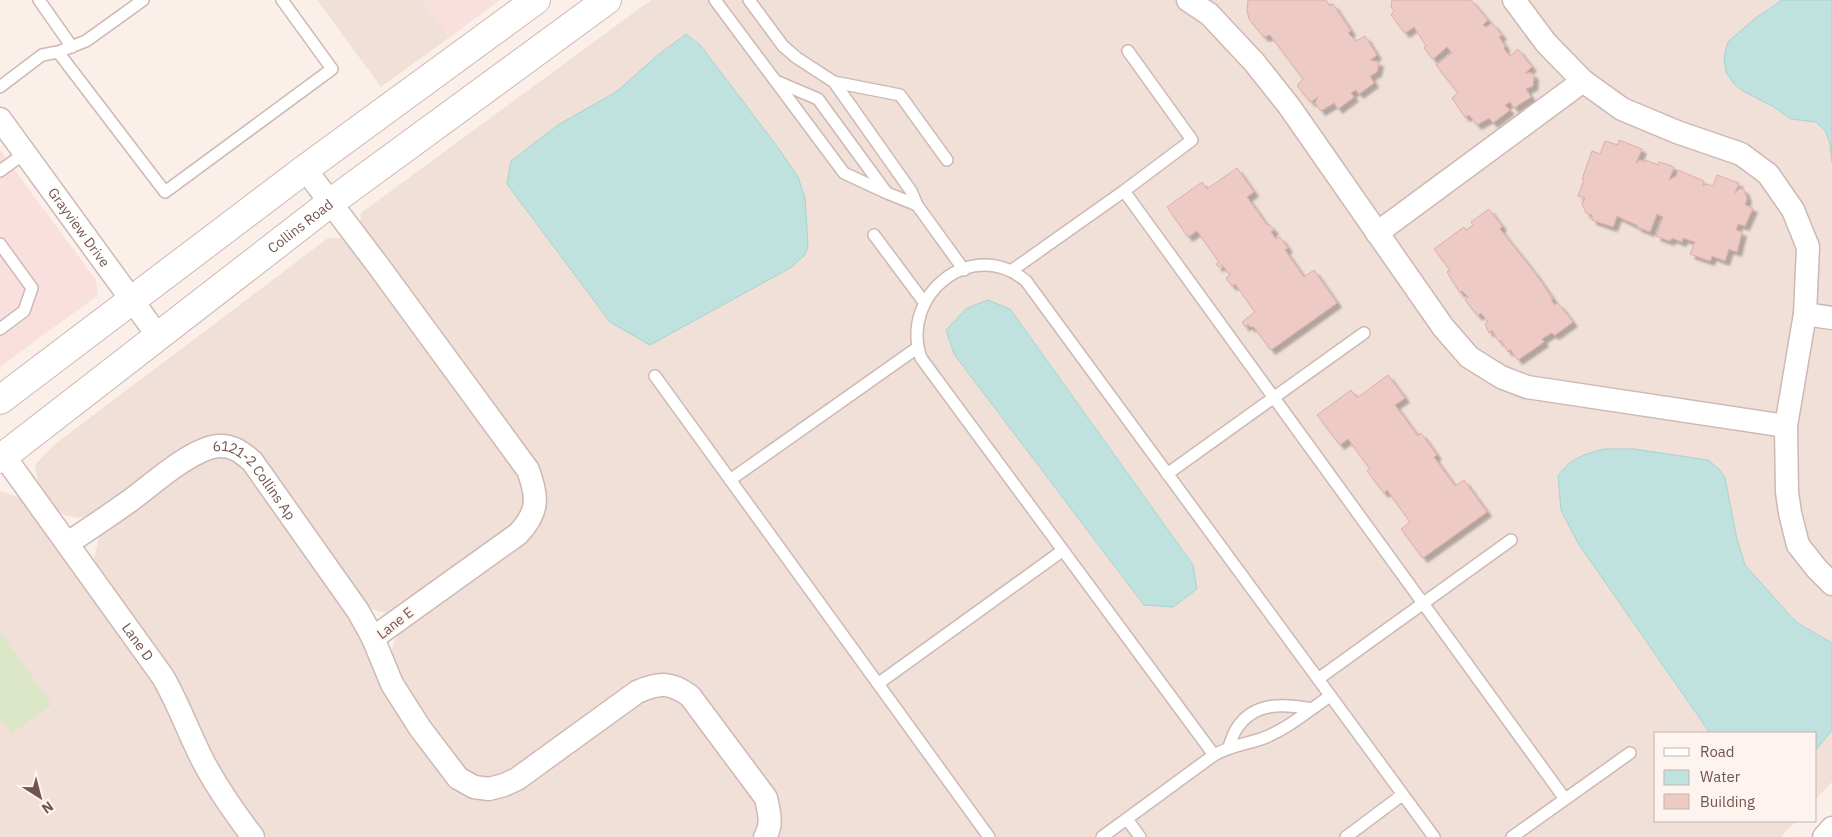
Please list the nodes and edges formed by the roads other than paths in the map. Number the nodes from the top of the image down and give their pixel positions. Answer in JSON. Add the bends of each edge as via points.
{"nodes":[{"id":1,"x":39,"y":0,"type":"edge"},
{"id":2,"x":142,"y":0,"type":"edge"},
{"id":3,"x":282,"y":0,"type":"edge"},
{"id":4,"x":536,"y":0,"type":"edge"},
{"id":5,"x":607,"y":0,"type":"edge"},
{"id":6,"x":715,"y":0,"type":"edge"},
{"id":7,"x":749,"y":0,"type":"edge"},
{"id":8,"x":1188,"y":0,"type":"edge"},
{"id":9,"x":1514,"y":0,"type":"edge"},
{"id":10,"x":72,"y":47,"type":"junction"},
{"id":11,"x":1128,"y":50,"type":"dead end"},
{"id":12,"x":58,"y":52,"type":"junction"},
{"id":13,"x":776,"y":81,"type":"junction"},
{"id":14,"x":1583,"y":81,"type":"junction"},
{"id":15,"x":834,"y":82,"type":"junction"},
{"id":16,"x":0,"y":87,"type":"edge"},
{"id":17,"x":0,"y":118,"type":"edge"},
{"id":18,"x":25,"y":153,"type":"junction"},
{"id":19,"x":947,"y":160,"type":"dead end"},
{"id":20,"x":305,"y":169,"type":"junction"},
{"id":21,"x":0,"y":171,"type":"edge"},
{"id":22,"x":1124,"y":191,"type":"junction"},
{"id":23,"x":887,"y":194,"type":"junction"},
{"id":24,"x":330,"y":203,"type":"junction"},
{"id":25,"x":917,"y":205,"type":"junction"},
{"id":26,"x":1377,"y":233,"type":"junction"},
{"id":27,"x":874,"y":235,"type":"dead end"},
{"id":28,"x":0,"y":244,"type":"edge"},
{"id":29,"x":964,"y":270,"type":"junction"},
{"id":30,"x":1010,"y":271,"type":"junction"},
{"id":31,"x":132,"y":301,"type":"junction"},
{"id":32,"x":924,"y":302,"type":"junction"},
{"id":33,"x":1805,"y":314,"type":"junction"},
{"id":34,"x":1832,"y":318,"type":"edge"},
{"id":35,"x":0,"y":329,"type":"edge"},
{"id":36,"x":1364,"y":333,"type":"dead end"},
{"id":37,"x":158,"y":336,"type":"junction"},
{"id":38,"x":917,"y":348,"type":"junction"},
{"id":39,"x":655,"y":376,"type":"dead end"},
{"id":40,"x":1274,"y":398,"type":"junction"},
{"id":41,"x":0,"y":400,"type":"edge"},
{"id":42,"x":1786,"y":426,"type":"junction"},
{"id":43,"x":2,"y":458,"type":"edge"},
{"id":44,"x":1167,"y":474,"type":"junction"},
{"id":45,"x":730,"y":480,"type":"junction"},
{"id":46,"x":1511,"y":540,"type":"dead end"},
{"id":47,"x":68,"y":543,"type":"junction"},
{"id":48,"x":1062,"y":551,"type":"junction"},
{"id":49,"x":1832,"y":584,"type":"edge"},
{"id":50,"x":1422,"y":604,"type":"junction"},
{"id":51,"x":373,"y":638,"type":"junction"},
{"id":52,"x":1318,"y":679,"type":"junction"},
{"id":53,"x":879,"y":683,"type":"junction"},
{"id":54,"x":1330,"y":696,"type":"junction"},
{"id":55,"x":1312,"y":708,"type":"junction"},
{"id":56,"x":1229,"y":747,"type":"junction"},
{"id":57,"x":1630,"y":753,"type":"dead end"},
{"id":58,"x":1214,"y":755,"type":"junction"},
{"id":59,"x":1402,"y":795,"type":"junction"},
{"id":60,"x":1565,"y":799,"type":"junction"},
{"id":61,"x":1127,"y":819,"type":"junction"},
{"id":62,"x":1832,"y":828,"type":"edge"},
{"id":63,"x":253,"y":837,"type":"edge"},
{"id":64,"x":765,"y":837,"type":"edge"},
{"id":65,"x":989,"y":837,"type":"edge"},
{"id":66,"x":1102,"y":837,"type":"edge"},
{"id":67,"x":1140,"y":837,"type":"edge"},
{"id":68,"x":1346,"y":837,"type":"edge"},
{"id":69,"x":1434,"y":837,"type":"edge"},
{"id":70,"x":1512,"y":837,"type":"edge"},
{"id":71,"x":1824,"y":837,"type":"edge"}],
"edges":[{"from":1,"to":10,"type":"lane"},
{"from":2,"to":10,"type":"lane","via":[[86,41]]},
{"from":3,"to":12,"type":"lane","via":[[332,70],[165,192]]},
{"from":4,"to":20,"type":"main road"},
{"from":5,"to":24,"type":"main road","name":"Collins Road"},
{"from":6,"to":13,"type":"lane"},
{"from":7,"to":15,"type":"lane","via":[[783,46]]},
{"from":8,"to":26,"type":"street","via":[[1209,14],[1290,106]]},
{"from":9,"to":14,"type":"street","via":[[1546,43]]},
{"from":10,"to":12,"type":"lane"},
{"from":11,"to":22,"type":"lane","via":[[1192,140]]},
{"from":12,"to":16,"type":"lane","via":[[42,55]]},
{"from":13,"to":23,"type":"lane","via":[[844,173]]},
{"from":13,"to":23,"type":"lane","via":[[818,99]]},
{"from":14,"to":26,"type":"street"},
{"from":14,"to":33,"type":"street","via":[[1622,109],[1741,154],[1768,174],[1793,210],[1808,247]]},
{"from":15,"to":19,"type":"lane","via":[[900,95]]},
{"from":15,"to":25,"type":"lane","via":[[911,191]]},
{"from":17,"to":18,"type":"street","name":"Grayview Drive"},
{"from":18,"to":21,"type":"lane"},
{"from":18,"to":31,"type":"street","name":"Grayview Drive"},
{"from":20,"to":24,"type":"street","name":"Lane E"},
{"from":20,"to":31,"type":"main road"},
{"from":22,"to":30,"type":"lane"},
{"from":22,"to":40,"type":"lane"},
{"from":23,"to":25,"type":"lane"},
{"from":24,"to":37,"type":"main road","name":"Collins Road"},
{"from":24,"to":51,"type":"street","name":"Lane E","via":[[528,470],[535,488],[535,508],[529,523],[518,534]]},
{"from":25,"to":29,"type":"lane"},
{"from":26,"to":42,"type":"street","via":[[1443,328],[1469,357],[1501,376],[1527,387]]},
{"from":27,"to":32,"type":"lane"},
{"from":28,"to":35,"type":"lane","via":[[32,288],[24,311]]},
{"from":29,"to":30,"type":"lane","via":[[990,266]]},
{"from":29,"to":32,"type":"lane","via":[[939,282]]},
{"from":30,"to":44,"type":"lane","via":[[1026,281]]},
{"from":31,"to":37,"type":"street","name":"Grayview Drive"},
{"from":31,"to":41,"type":"main road"},
{"from":32,"to":38,"type":"lane","via":[[916,330]]},
{"from":33,"to":34,"type":"street"},
{"from":33,"to":42,"type":"street"},
{"from":36,"to":40,"type":"lane"},
{"from":37,"to":43,"type":"main road","name":"Collins Road"},
{"from":38,"to":45,"type":"lane"},
{"from":38,"to":48,"type":"lane","via":[[925,365]]},
{"from":39,"to":45,"type":"lane"},
{"from":40,"to":44,"type":"lane"},
{"from":40,"to":50,"type":"lane"},
{"from":42,"to":49,"type":"street","via":[[1787,492],[1798,545]]},
{"from":43,"to":47,"type":"street","name":"Lane D"},
{"from":44,"to":52,"type":"lane"},
{"from":45,"to":53,"type":"lane"},
{"from":46,"to":50,"type":"lane"},
{"from":47,"to":51,"type":"street","name":"6121-2 Collins Ap","via":[[188,458],[204,449],[236,448],[252,461],[358,611]]},
{"from":47,"to":63,"type":"street","name":"Lane D","via":[[163,677],[201,758]]},
{"from":48,"to":53,"type":"lane"},
{"from":48,"to":58,"type":"lane"},
{"from":50,"to":52,"type":"lane"},
{"from":50,"to":60,"type":"lane"},
{"from":51,"to":64,"type":"street","name":"Lane E","via":[[392,684],[420,728],[458,778],[474,787],[490,789],[517,779],[637,692],[652,685],[667,684],[679,688],[690,696],[766,798],[770,816]]},
{"from":52,"to":54,"type":"lane"},
{"from":53,"to":65,"type":"lane"},
{"from":54,"to":55,"type":"lane"},
{"from":54,"to":59,"type":"lane"},
{"from":55,"to":56,"type":"lane","via":[[1269,735]]},
{"from":55,"to":56,"type":"lane","via":[[1285,705],[1255,711],[1236,728]]},
{"from":56,"to":58,"type":"lane"},
{"from":57,"to":60,"type":"lane"},
{"from":58,"to":61,"type":"lane"},
{"from":59,"to":68,"type":"lane"},
{"from":59,"to":69,"type":"lane"},
{"from":60,"to":70,"type":"lane"},
{"from":61,"to":66,"type":"lane"},
{"from":61,"to":67,"type":"lane"},
{"from":62,"to":71,"type":"street"}]}
